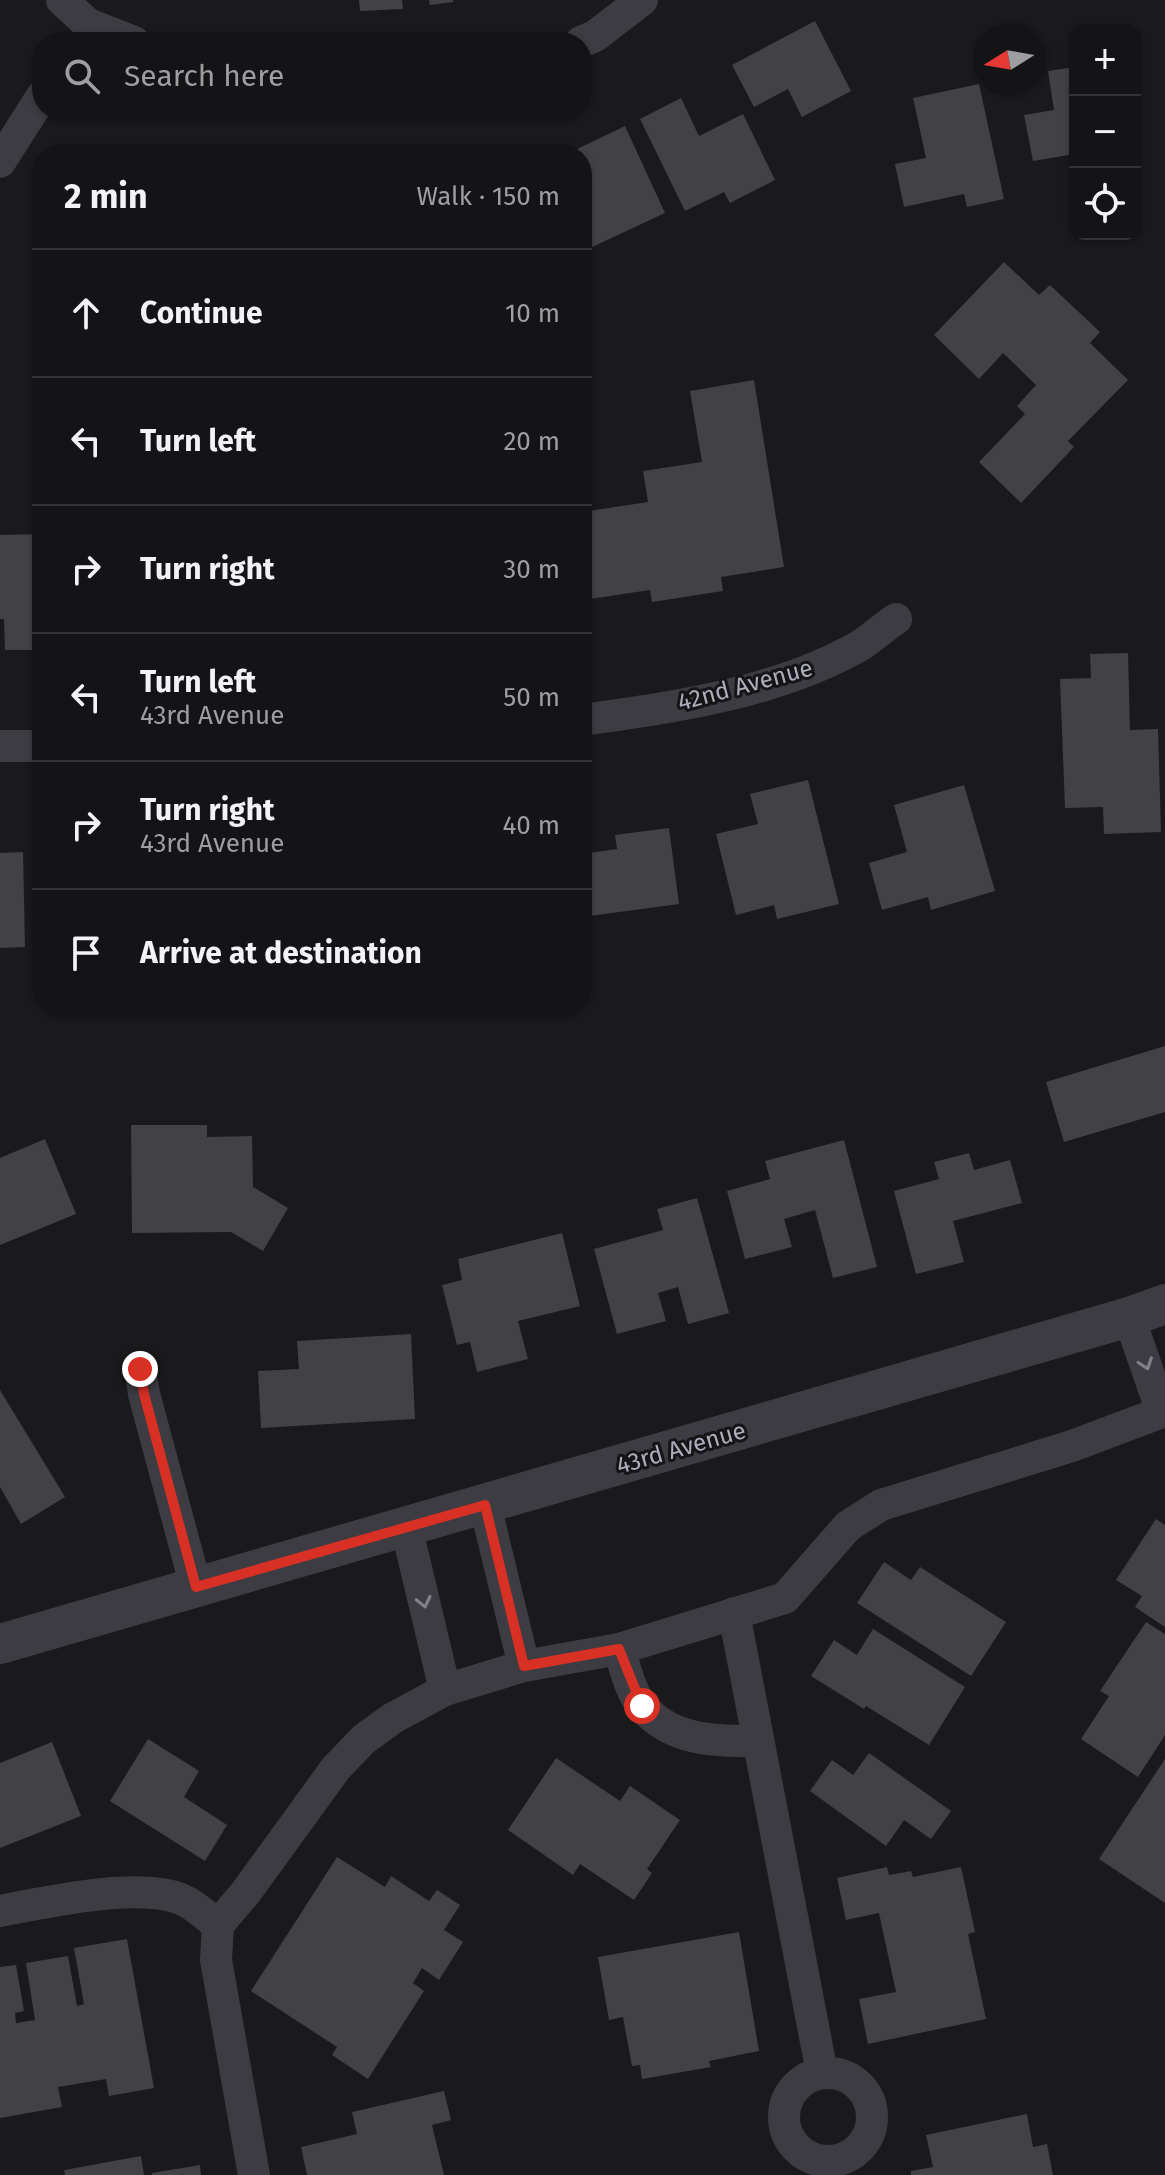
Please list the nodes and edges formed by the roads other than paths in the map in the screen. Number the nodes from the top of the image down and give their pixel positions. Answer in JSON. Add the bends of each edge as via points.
{"nodes":[{"id":1,"x":62,"y":0,"type":"edge"},
{"id":2,"x":642,"y":0,"type":"edge"},
{"id":3,"x":81,"y":32,"type":"edge"},
{"id":4,"x":592,"y":37,"type":"edge"},
{"id":5,"x":32,"y":112,"type":"edge"},
{"id":6,"x":0,"y":162,"type":"edge"},
{"id":7,"x":896,"y":619,"type":"dead end"},
{"id":8,"x":592,"y":719,"type":"edge"},
{"id":9,"x":0,"y":746,"type":"edge"},
{"id":10,"x":32,"y":746,"type":"edge"},
{"id":11,"x":1147,"y":1310,"type":"edge"},
{"id":12,"x":140,"y":1369,"type":"dead end"},
{"id":13,"x":1164,"y":1411,"type":"edge"},
{"id":14,"x":485,"y":1505,"type":"junction"},
{"id":15,"x":406,"y":1526,"type":"junction"},
{"id":16,"x":196,"y":1587,"type":"junction"},
{"id":17,"x":734,"y":1613,"type":"junction"},
{"id":18,"x":0,"y":1644,"type":"edge"},
{"id":19,"x":619,"y":1649,"type":"junction"},
{"id":20,"x":524,"y":1666,"type":"junction"},
{"id":21,"x":445,"y":1690,"type":"junction"},
{"id":22,"x":758,"y":1741,"type":"junction"},
{"id":23,"x":0,"y":1911,"type":"edge"},
{"id":24,"x":218,"y":1925,"type":"junction"},
{"id":25,"x":822,"y":2073,"type":"dead end"},
{"id":26,"x":254,"y":2175,"type":"edge"}],
"edges":[{"from":1,"to":3,"type":"street"},
{"from":2,"to":4,"type":"street"},
{"from":5,"to":6,"type":"street"},
{"from":7,"to":8,"type":"street","name":"42nd Avenue","via":[[862,644],[803,672],[735,692]]},
{"from":9,"to":10,"type":"street"},
{"from":11,"to":13,"type":"street","one_way":true},
{"from":11,"to":14,"type":"street","name":"43rd Avenue"},
{"from":12,"to":16,"type":"street"},
{"from":13,"to":17,"type":"street","via":[[1072,1446],[881,1505],[848,1526],[785,1598]]},
{"from":14,"to":15,"type":"street","name":"43rd Avenue"},
{"from":14,"to":20,"type":"street"},
{"from":15,"to":16,"type":"street","name":"43rd Avenue"},
{"from":15,"to":21,"type":"street","one_way":true},
{"from":16,"to":18,"type":"street","name":"43rd Avenue"},
{"from":17,"to":19,"type":"street"},
{"from":17,"to":22,"type":"street"},
{"from":19,"to":20,"type":"street"},
{"from":19,"to":22,"type":"street","via":[[642,1706],[658,1720],[704,1741]]},
{"from":20,"to":21,"type":"street"},
{"from":21,"to":24,"type":"street","via":[[364,1739],[336,1768]]},
{"from":22,"to":25,"type":"street"},
{"from":23,"to":24,"type":"street","via":[[134,1892],[183,1899]]},
{"from":24,"to":26,"type":"street","via":[[216,1960]]}]}
